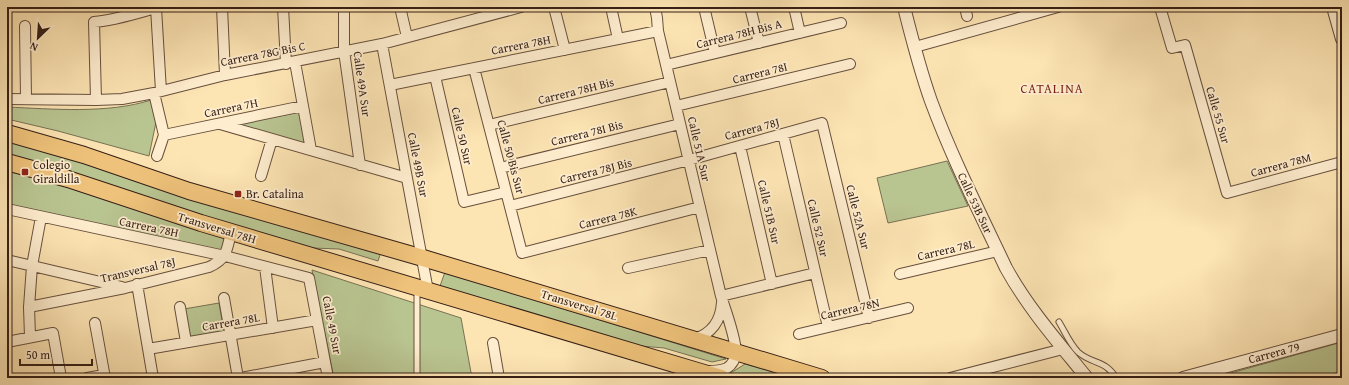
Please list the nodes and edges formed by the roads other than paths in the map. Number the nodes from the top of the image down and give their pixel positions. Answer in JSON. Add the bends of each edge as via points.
{"nodes":[{"id":1,"x":157,"y":7,"type":"edge"},
{"id":2,"x":222,"y":7,"type":"edge"},
{"id":3,"x":283,"y":7,"type":"edge"},
{"id":4,"x":344,"y":7,"type":"edge"},
{"id":5,"x":400,"y":7,"type":"edge"},
{"id":6,"x":522,"y":7,"type":"edge"},
{"id":7,"x":554,"y":7,"type":"edge"},
{"id":8,"x":611,"y":7,"type":"edge"},
{"id":9,"x":655,"y":7,"type":"edge"},
{"id":10,"x":704,"y":7,"type":"edge"},
{"id":11,"x":750,"y":7,"type":"edge"},
{"id":12,"x":794,"y":7,"type":"edge"},
{"id":13,"x":904,"y":7,"type":"edge"},
{"id":14,"x":1058,"y":7,"type":"edge"},
{"id":15,"x":1160,"y":7,"type":"edge"},
{"id":16,"x":1333,"y":7,"type":"edge"},
{"id":17,"x":840,"y":23,"type":"dead end"},
{"id":18,"x":25,"y":26,"type":"dead end"},
{"id":19,"x":658,"y":31,"type":"junction"},
{"id":20,"x":800,"y":33,"type":"junction"},
{"id":21,"x":407,"y":38,"type":"junction"},
{"id":22,"x":618,"y":39,"type":"junction"},
{"id":23,"x":1342,"y":39,"type":"edge"},
{"id":24,"x":759,"y":43,"type":"junction"},
{"id":25,"x":382,"y":44,"type":"junction"},
{"id":26,"x":914,"y":47,"type":"junction"},
{"id":27,"x":565,"y":50,"type":"junction"},
{"id":28,"x":344,"y":51,"type":"junction"},
{"id":29,"x":715,"y":53,"type":"junction"},
{"id":30,"x":290,"y":63,"type":"junction"},
{"id":31,"x":850,"y":64,"type":"dead end"},
{"id":32,"x":666,"y":65,"type":"junction"},
{"id":33,"x":474,"y":68,"type":"junction"},
{"id":34,"x":225,"y":75,"type":"junction"},
{"id":35,"x":435,"y":76,"type":"junction"},
{"id":36,"x":670,"y":82,"type":"junction"},
{"id":37,"x":390,"y":85,"type":"junction"},
{"id":38,"x":158,"y":92,"type":"junction"},
{"id":39,"x":7,"y":99,"type":"edge"},
{"id":40,"x":26,"y":99,"type":"junction"},
{"id":41,"x":96,"y":100,"type":"junction"},
{"id":42,"x":303,"y":106,"type":"junction"},
{"id":43,"x":676,"y":106,"type":"junction"},
{"id":44,"x":822,"y":123,"type":"joint"},
{"id":45,"x":220,"y":124,"type":"junction"},
{"id":46,"x":680,"y":124,"type":"junction"},
{"id":47,"x":489,"y":125,"type":"junction"},
{"id":48,"x":7,"y":133,"type":"edge"},
{"id":49,"x":783,"y":134,"type":"junction"},
{"id":50,"x":164,"y":135,"type":"junction"},
{"id":51,"x":272,"y":139,"type":"junction"},
{"id":52,"x":740,"y":146,"type":"junction"},
{"id":53,"x":311,"y":150,"type":"junction"},
{"id":54,"x":157,"y":156,"type":"dead end"},
{"id":55,"x":689,"y":160,"type":"junction"},
{"id":56,"x":7,"y":162,"type":"edge"},
{"id":57,"x":1342,"y":162,"type":"edge"},
{"id":58,"x":360,"y":164,"type":"junction"},
{"id":59,"x":500,"y":168,"type":"junction"},
{"id":60,"x":261,"y":176,"type":"dead end"},
{"id":61,"x":407,"y":178,"type":"junction"},
{"id":62,"x":506,"y":192,"type":"junction"},
{"id":63,"x":1227,"y":193,"type":"joint"},
{"id":64,"x":510,"y":206,"type":"junction"},
{"id":65,"x":700,"y":207,"type":"junction"},
{"id":66,"x":7,"y":209,"type":"edge"},
{"id":67,"x":41,"y":217,"type":"junction"},
{"id":68,"x":231,"y":232,"type":"junction"},
{"id":69,"x":710,"y":250,"type":"junction"},
{"id":70,"x":998,"y":251,"type":"junction"},
{"id":71,"x":522,"y":253,"type":"joint"},
{"id":72,"x":225,"y":256,"type":"junction"},
{"id":73,"x":423,"y":258,"type":"junction"},
{"id":74,"x":7,"y":260,"type":"edge"},
{"id":75,"x":32,"y":266,"type":"junction"},
{"id":76,"x":265,"y":267,"type":"junction"},
{"id":77,"x":628,"y":268,"type":"dead end"},
{"id":78,"x":815,"y":273,"type":"junction"},
{"id":79,"x":900,"y":274,"type":"dead end"},
{"id":80,"x":309,"y":278,"type":"joint"},
{"id":81,"x":137,"y":284,"type":"junction"},
{"id":82,"x":772,"y":284,"type":"junction"},
{"id":83,"x":125,"y":288,"type":"junction"},
{"id":84,"x":423,"y":289,"type":"junction"},
{"id":85,"x":721,"y":296,"type":"junction"},
{"id":86,"x":224,"y":298,"type":"dead end"},
{"id":87,"x":29,"y":307,"type":"junction"},
{"id":88,"x":180,"y":307,"type":"dead end"},
{"id":89,"x":908,"y":308,"type":"dead end"},
{"id":90,"x":869,"y":318,"type":"junction"},
{"id":91,"x":317,"y":320,"type":"junction"},
{"id":92,"x":1059,"y":322,"type":"dead end"},
{"id":93,"x":94,"y":323,"type":"dead end"},
{"id":94,"x":828,"y":327,"type":"junction"},
{"id":95,"x":273,"y":328,"type":"junction"},
{"id":96,"x":799,"y":334,"type":"dead end"},
{"id":97,"x":230,"y":335,"type":"junction"},
{"id":98,"x":1342,"y":335,"type":"edge"},
{"id":99,"x":30,"y":337,"type":"junction"},
{"id":100,"x":693,"y":339,"type":"junction"},
{"id":101,"x":7,"y":342,"type":"edge"},
{"id":102,"x":186,"y":342,"type":"junction"},
{"id":103,"x":493,"y":343,"type":"dead end"},
{"id":104,"x":148,"y":349,"type":"junction"},
{"id":105,"x":1063,"y":349,"type":"junction"},
{"id":106,"x":736,"y":352,"type":"junction"},
{"id":107,"x":325,"y":362,"type":"junction"},
{"id":108,"x":698,"y":371,"type":"junction"},
{"id":109,"x":104,"y":376,"type":"edge"},
{"id":110,"x":61,"y":378,"type":"edge"},
{"id":111,"x":87,"y":378,"type":"edge"},
{"id":112,"x":153,"y":378,"type":"edge"},
{"id":113,"x":238,"y":378,"type":"edge"},
{"id":114,"x":241,"y":378,"type":"edge"},
{"id":115,"x":328,"y":378,"type":"edge"},
{"id":116,"x":417,"y":378,"type":"edge"},
{"id":117,"x":499,"y":378,"type":"edge"},
{"id":118,"x":721,"y":378,"type":"edge"},
{"id":119,"x":822,"y":378,"type":"edge"},
{"id":120,"x":950,"y":378,"type":"edge"},
{"id":121,"x":1086,"y":378,"type":"edge"},
{"id":122,"x":1116,"y":378,"type":"edge"},
{"id":123,"x":1183,"y":378,"type":"edge"}],
"edges":[{"from":1,"to":38,"type":"street"},
{"from":1,"to":41,"type":"street","via":[[128,17],[94,22]]},
{"from":2,"to":34,"type":"street"},
{"from":3,"to":30,"type":"street"},
{"from":4,"to":28,"type":"street","name":"Calle 49A Sur"},
{"from":5,"to":21,"type":"street"},
{"from":6,"to":21,"type":"street","name":"Carrera 78G Bis C"},
{"from":7,"to":27,"type":"street"},
{"from":8,"to":22,"type":"street"},
{"from":9,"to":19,"type":"street","name":"Calle 51A Sur"},
{"from":10,"to":29,"type":"street"},
{"from":11,"to":24,"type":"street"},
{"from":12,"to":20,"type":"street"},
{"from":13,"to":26,"type":"street","name":"Calle 53B Sur"},
{"from":14,"to":26,"type":"street"},
{"from":15,"to":63,"type":"street","name":"Calle 55 Sur","via":[[1172,48],[1184,44]]},
{"from":16,"to":23,"type":"street"},
{"from":17,"to":20,"type":"street","name":"Carrera 78H Bis A"},
{"from":18,"to":40,"type":"street"},
{"from":19,"to":22,"type":"street","name":"Carrera 78H"},
{"from":19,"to":32,"type":"street","name":"Calle 51A Sur"},
{"from":20,"to":24,"type":"street","name":"Carrera 78H Bis A"},
{"from":21,"to":25,"type":"street","name":"Carrera 78G Bis C"},
{"from":22,"to":27,"type":"street","name":"Carrera 78H"},
{"from":24,"to":29,"type":"street","name":"Carrera 78H Bis A"},
{"from":25,"to":28,"type":"street","name":"Carrera 78G Bis C"},
{"from":25,"to":37,"type":"street","name":"Calle 49B Sur"},
{"from":26,"to":70,"type":"street","name":"Calle 53B Sur","via":[[941,126]]},
{"from":27,"to":33,"type":"street","name":"Carrera 78H"},
{"from":28,"to":30,"type":"street","name":"Carrera 78G Bis C"},
{"from":28,"to":58,"type":"street","name":"Calle 49A Sur"},
{"from":29,"to":32,"type":"street","name":"Carrera 78H Bis A"},
{"from":30,"to":34,"type":"street","name":"Carrera 78G Bis C"},
{"from":30,"to":42,"type":"street"},
{"from":31,"to":43,"type":"street","name":"Carrera 78I"},
{"from":32,"to":36,"type":"street","name":"Calle 51A Sur"},
{"from":33,"to":35,"type":"street","name":"Carrera 78H"},
{"from":33,"to":47,"type":"street","name":"Calle 50 Bis Sur"},
{"from":34,"to":38,"type":"street","name":"Carrera 78G Bis C"},
{"from":35,"to":37,"type":"street","name":"Carrera 78H"},
{"from":35,"to":62,"type":"street","name":"Calle 50 Sur","via":[[464,202]]},
{"from":36,"to":43,"type":"street","name":"Calle 51A Sur"},
{"from":36,"to":47,"type":"street","name":"Carrera 78H Bis"},
{"from":37,"to":61,"type":"street","name":"Calle 49B Sur"},
{"from":38,"to":41,"type":"street","name":"Carrera 78G Bis C"},
{"from":38,"to":50,"type":"street"},
{"from":39,"to":40,"type":"street","name":"Carrera 78G Bis C"},
{"from":40,"to":41,"type":"street","name":"Carrera 78G Bis C"},
{"from":42,"to":45,"type":"street","name":"Carrera 7H"},
{"from":42,"to":53,"type":"street"},
{"from":43,"to":46,"type":"street","name":"Calle 51A Sur"},
{"from":44,"to":49,"type":"street","name":"Carrera 78J"},
{"from":44,"to":90,"type":"street","name":"Calle 52A Sur"},
{"from":45,"to":50,"type":"street","name":"Carrera 7H"},
{"from":45,"to":51,"type":"street"},
{"from":46,"to":55,"type":"street","name":"Calle 51A Sur"},
{"from":46,"to":59,"type":"street","name":"Carrera 78I Bis"},
{"from":47,"to":59,"type":"street","name":"Calle 50 Bis Sur"},
{"from":48,"to":73,"type":"main road","via":[[84,155],[188,191]]},
{"from":49,"to":52,"type":"street","name":"Carrera 78J"},
{"from":49,"to":78,"type":"street","name":"Calle 52 Sur"},
{"from":50,"to":54,"type":"street"},
{"from":51,"to":53,"type":"street"},
{"from":51,"to":60,"type":"street"},
{"from":52,"to":55,"type":"street","name":"Carrera 78J"},
{"from":52,"to":82,"type":"street","name":"Calle 51B Sur"},
{"from":53,"to":58,"type":"street"},
{"from":55,"to":64,"type":"street","name":"Carrera 78J Bis"},
{"from":55,"to":65,"type":"street","name":"Calle 51A Sur"},
{"from":56,"to":68,"type":"main road","name":"Transversal 78H","via":[[68,178]]},
{"from":57,"to":63,"type":"street","name":"Carrera 78M"},
{"from":58,"to":61,"type":"street"},
{"from":59,"to":62,"type":"street","name":"Calle 50 Bis Sur"},
{"from":61,"to":73,"type":"street","name":"Calle 49B Sur"},
{"from":62,"to":64,"type":"street","name":"Calle 50 Bis Sur"},
{"from":64,"to":71,"type":"street","name":"Calle 50 Bis Sur"},
{"from":65,"to":69,"type":"street","name":"Calle 51A Sur"},
{"from":65,"to":71,"type":"street","name":"Carrera 78K"},
{"from":66,"to":67,"type":"street","name":"Carrera 78H"},
{"from":67,"to":72,"type":"street","name":"Carrera 78H"},
{"from":67,"to":75,"type":"street"},
{"from":68,"to":72,"type":"street"},
{"from":68,"to":84,"type":"main road","name":"Transversal 78H"},
{"from":69,"to":77,"type":"street"},
{"from":69,"to":85,"type":"street","name":"Calle 51A Sur"},
{"from":70,"to":79,"type":"street","name":"Carrera 78L"},
{"from":70,"to":105,"type":"street","name":"Calle 53B Sur","via":[[1023,297]]},
{"from":72,"to":76,"type":"street","name":"Carrera 78H"},
{"from":72,"to":81,"type":"street","name":"Transversal 78J","via":[[217,264],[209,267]]},
{"from":73,"to":84,"type":"street","name":"Calle 49B Sur"},
{"from":73,"to":100,"type":"main road","name":"Transversal 78L"},
{"from":74,"to":75,"type":"street"},
{"from":75,"to":83,"type":"street"},
{"from":75,"to":87,"type":"street"},
{"from":76,"to":80,"type":"street","name":"Carrera 78H"},
{"from":76,"to":95,"type":"street"},
{"from":78,"to":82,"type":"street"},
{"from":78,"to":94,"type":"street","name":"Calle 52 Sur"},
{"from":80,"to":91,"type":"street","name":"Calle 49 Sur"},
{"from":81,"to":83,"type":"street","name":"Transversal 78J"},
{"from":81,"to":104,"type":"street"},
{"from":82,"to":85,"type":"street"},
{"from":83,"to":87,"type":"street","name":"Transversal 78J"},
{"from":84,"to":108,"type":"main road"},
{"from":84,"to":116,"type":"lane"},
{"from":85,"to":100,"type":"street","name":"Calle 51A Sur","via":[[721,309],[717,321],[709,331]]},
{"from":85,"to":106,"type":"street","name":"Calle 51A Sur"},
{"from":86,"to":97,"type":"street"},
{"from":87,"to":99,"type":"street"},
{"from":88,"to":102,"type":"street"},
{"from":89,"to":90,"type":"street","name":"Carrera 78N"},
{"from":90,"to":94,"type":"street","name":"Carrera 78N"},
{"from":91,"to":95,"type":"street","name":"Carrera 78L"},
{"from":91,"to":107,"type":"street","name":"Calle 49 Sur"},
{"from":92,"to":122,"type":"lane","via":[[1077,350],[1085,357],[1102,363]]},
{"from":93,"to":109,"type":"street"},
{"from":94,"to":96,"type":"street","name":"Carrera 78N"},
{"from":95,"to":97,"type":"street","name":"Carrera 78L"},
{"from":97,"to":102,"type":"street","name":"Carrera 78L"},
{"from":97,"to":113,"type":"street"},
{"from":98,"to":123,"type":"street","name":"Carrera 79"},
{"from":99,"to":101,"type":"street"},
{"from":99,"to":110,"type":"street","via":[[53,333]]},
{"from":100,"to":106,"type":"main road","name":"Transversal 78L"},
{"from":102,"to":104,"type":"street","name":"Carrera 78L"},
{"from":103,"to":117,"type":"street"},
{"from":104,"to":112,"type":"street"},
{"from":105,"to":120,"type":"street"},
{"from":105,"to":121,"type":"street","name":"Calle 53B Sur"},
{"from":106,"to":108,"type":"street","via":[[727,367]]},
{"from":106,"to":119,"type":"main road","name":"Transversal 78L"},
{"from":107,"to":114,"type":"street"},
{"from":107,"to":115,"type":"street","name":"Calle 49 Sur"},
{"from":108,"to":118,"type":"main road"},
{"from":109,"to":111,"type":"street"}]}
